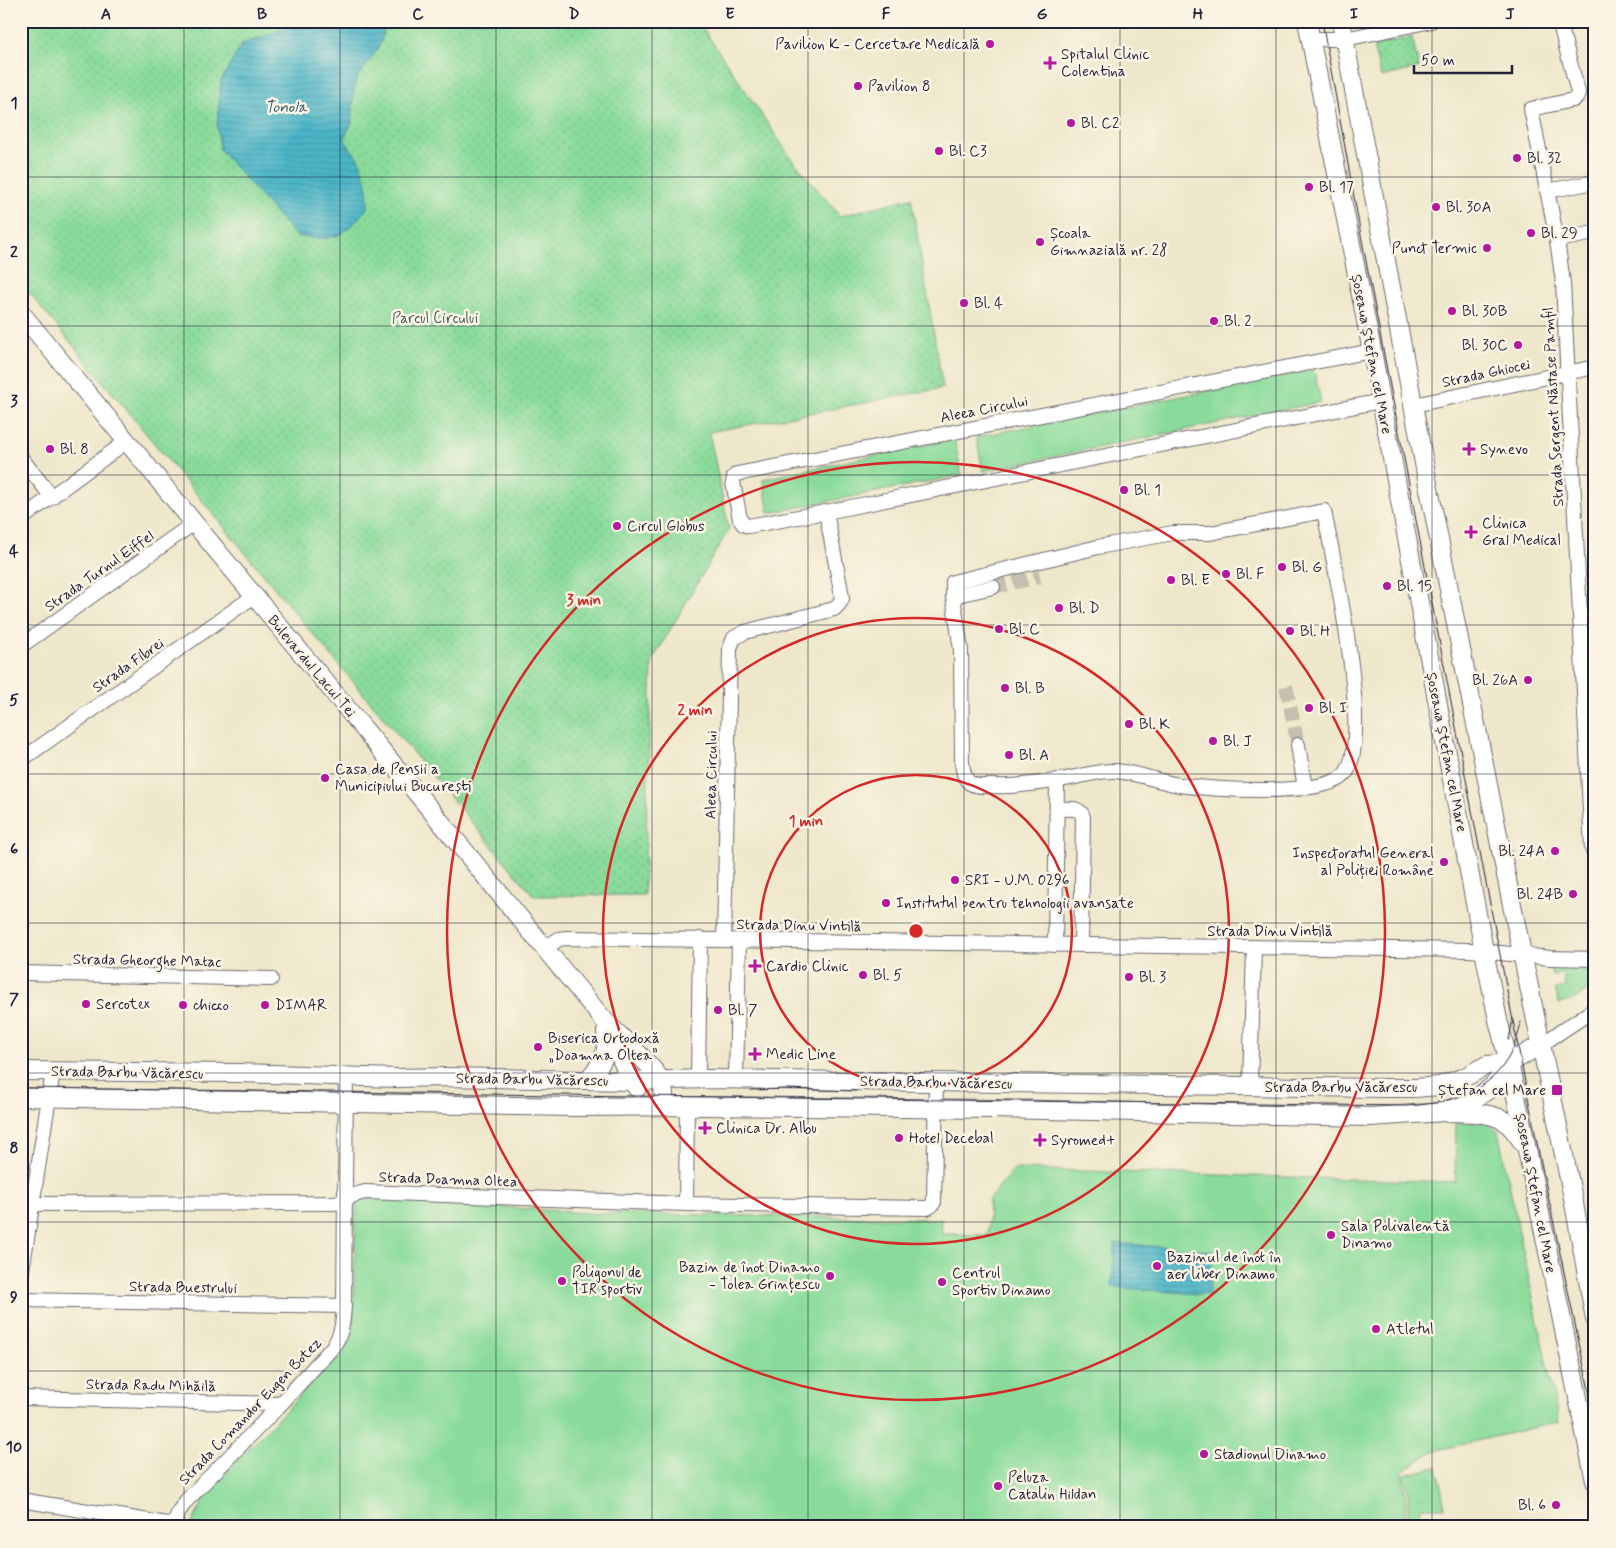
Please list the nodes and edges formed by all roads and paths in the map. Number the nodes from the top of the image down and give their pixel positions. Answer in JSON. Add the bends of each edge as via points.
{"nodes":[{"id":1,"x":1307,"y":21,"type":"edge"},
{"id":2,"x":1341,"y":21,"type":"edge"},
{"id":3,"x":1429,"y":21,"type":"edge"},
{"id":4,"x":1559,"y":21,"type":"edge"},
{"id":5,"x":1310,"y":39,"type":"junction"},
{"id":6,"x":1344,"y":40,"type":"junction"},
{"id":7,"x":1595,"y":182,"type":"edge"},
{"id":8,"x":1547,"y":191,"type":"junction"},
{"id":9,"x":1595,"y":233,"type":"edge"},
{"id":10,"x":1557,"y":240,"type":"junction"},
{"id":11,"x":21,"y":313,"type":"edge"},
{"id":12,"x":1372,"y":351,"type":"junction"},
{"id":13,"x":1595,"y":367,"type":"edge"},
{"id":14,"x":1568,"y":372,"type":"junction"},
{"id":15,"x":1381,"y":401,"type":"junction"},
{"id":16,"x":1414,"y":406,"type":"junction"},
{"id":17,"x":127,"y":442,"type":"junction"},
{"id":18,"x":21,"y":458,"type":"edge"},
{"id":19,"x":52,"y":497,"type":"junction"},
{"id":20,"x":826,"y":512,"type":"junction"},
{"id":21,"x":21,"y":519,"type":"edge"},
{"id":22,"x":194,"y":523,"type":"junction"},
{"id":23,"x":992,"y":588,"type":"tunnel mouth"},
{"id":24,"x":254,"y":596,"type":"junction"},
{"id":25,"x":953,"y":596,"type":"junction"},
{"id":26,"x":21,"y":646,"type":"edge"},
{"id":27,"x":1298,"y":745,"type":"tunnel mouth"},
{"id":28,"x":21,"y":760,"type":"edge"},
{"id":29,"x":1057,"y":780,"type":"junction"},
{"id":30,"x":1305,"y":788,"type":"junction"},
{"id":31,"x":1057,"y":809,"type":"junction"},
{"id":32,"x":1595,"y":855,"type":"edge"},
{"id":33,"x":700,"y":940,"type":"junction"},
{"id":34,"x":724,"y":940,"type":"junction"},
{"id":35,"x":739,"y":941,"type":"junction"},
{"id":36,"x":1055,"y":945,"type":"junction"},
{"id":37,"x":1081,"y":946,"type":"junction"},
{"id":38,"x":1254,"y":947,"type":"junction"},
{"id":39,"x":545,"y":948,"type":"junction"},
{"id":40,"x":1484,"y":951,"type":"junction"},
{"id":41,"x":1523,"y":954,"type":"junction"},
{"id":42,"x":1595,"y":959,"type":"edge"},
{"id":43,"x":21,"y":973,"type":"edge"},
{"id":44,"x":271,"y":979,"type":"dead end"},
{"id":45,"x":1595,"y":1009,"type":"edge"},
{"id":46,"x":603,"y":1019,"type":"junction"},
{"id":47,"x":1542,"y":1044,"type":"junction"},
{"id":48,"x":1510,"y":1063,"type":"junction"},
{"id":49,"x":21,"y":1071,"type":"edge"},
{"id":50,"x":53,"y":1071,"type":"junction"},
{"id":51,"x":346,"y":1076,"type":"junction"},
{"id":52,"x":586,"y":1080,"type":"junction"},
{"id":53,"x":698,"y":1080,"type":"junction"},
{"id":54,"x":736,"y":1080,"type":"junction"},
{"id":55,"x":632,"y":1081,"type":"junction"},
{"id":56,"x":661,"y":1081,"type":"junction"},
{"id":57,"x":936,"y":1082,"type":"junction"},
{"id":58,"x":1250,"y":1086,"type":"junction"},
{"id":59,"x":21,"y":1097,"type":"edge"},
{"id":60,"x":49,"y":1097,"type":"junction"},
{"id":61,"x":346,"y":1103,"type":"junction"},
{"id":62,"x":664,"y":1106,"type":"junction"},
{"id":63,"x":687,"y":1106,"type":"junction"},
{"id":64,"x":935,"y":1109,"type":"junction"},
{"id":65,"x":1444,"y":1112,"type":"junction"},
{"id":66,"x":1526,"y":1147,"type":"junction"},
{"id":67,"x":345,"y":1202,"type":"junction"},
{"id":68,"x":33,"y":1204,"type":"junction"},
{"id":69,"x":686,"y":1204,"type":"junction"},
{"id":70,"x":1591,"y":1273,"type":"edge"},
{"id":71,"x":21,"y":1276,"type":"edge"},
{"id":72,"x":21,"y":1300,"type":"edge"},
{"id":73,"x":344,"y":1306,"type":"junction"},
{"id":74,"x":1595,"y":1319,"type":"edge"},
{"id":75,"x":21,"y":1398,"type":"edge"},
{"id":76,"x":281,"y":1404,"type":"junction"},
{"id":77,"x":1595,"y":1481,"type":"edge"},
{"id":78,"x":21,"y":1500,"type":"edge"},
{"id":79,"x":173,"y":1526,"type":"edge"}],
"edges":[{"from":1,"to":5,"type":"main road","name":"Șoseaua Ștefan cel Mare"},
{"from":2,"to":6,"type":"main road","name":"Șoseaua Ștefan cel Mare"},
{"from":3,"to":6,"type":"street"},
{"from":4,"to":8,"type":"street","name":"Strada Sergent Năstase Pamfil","via":[[1578,92],[1573,100],[1531,109]]},
{"from":5,"to":6,"type":"street"},
{"from":5,"to":12,"type":"main road","name":"Șoseaua Ștefan cel Mare"},
{"from":6,"to":16,"type":"main road","name":"Șoseaua Ștefan cel Mare"},
{"from":7,"to":8,"type":"street"},
{"from":8,"to":10,"type":"street","name":"Strada Sergent Năstase Pamfil"},
{"from":9,"to":10,"type":"street"},
{"from":10,"to":14,"type":"street","name":"Strada Sergent Năstase Pamfil"},
{"from":11,"to":17,"type":"main road","name":"Bulevardul Lacul Tei"},
{"from":12,"to":15,"type":"main road","name":"Șoseaua Ștefan cel Mare"},
{"from":12,"to":20,"type":"street","name":"Aleea Circului","via":[[734,477],[740,520],[748,526]]},
{"from":13,"to":14,"type":"street","name":"Strada Ghiocei"},
{"from":14,"to":16,"type":"street","name":"Strada Ghiocei"},
{"from":14,"to":32,"type":"street","name":"Strada Sergent Năstase Pamfil","via":[[1592,849]]},
{"from":15,"to":20,"type":"street","name":"Aleea Circului"},
{"from":15,"to":40,"type":"main road","name":"Șoseaua Ștefan cel Mare"},
{"from":16,"to":41,"type":"main road","name":"Șoseaua Ștefan cel Mare"},
{"from":17,"to":19,"type":"street"},
{"from":17,"to":22,"type":"main road","name":"Bulevardul Lacul Tei"},
{"from":18,"to":19,"type":"street"},
{"from":19,"to":21,"type":"street"},
{"from":20,"to":34,"type":"street","name":"Aleea Circului","via":[[841,591],[839,604],[827,612],[745,632],[734,638],[730,648]]},
{"from":22,"to":24,"type":"main road","name":"Bulevardul Lacul Tei"},
{"from":22,"to":26,"type":"street","name":"Strada Turnul Eiffel"},
{"from":23,"to":25,"type":"street"},
{"from":24,"to":28,"type":"street","name":"Strada Fibrei"},
{"from":24,"to":39,"type":"main road","name":"Bulevardul Lacul Tei"},
{"from":25,"to":29,"type":"street","via":[[962,650],[964,775],[969,783],[978,786]]},
{"from":25,"to":30,"type":"street","via":[[953,582],[1098,547],[1173,532],[1210,533],[1324,511],[1346,626],[1356,698],[1355,728],[1352,760],[1346,774],[1332,784]]},
{"from":27,"to":30,"type":"street"},
{"from":29,"to":30,"type":"street","via":[[1112,771],[1178,784],[1247,789]]},
{"from":29,"to":31,"type":"street"},
{"from":31,"to":36,"type":"street"},
{"from":31,"to":37,"type":"street","via":[[1078,809],[1083,817]]},
{"from":33,"to":34,"type":"street","name":"Strada Dinu Vintilă"},
{"from":33,"to":39,"type":"street","name":"Strada Dinu Vintilă","via":[[566,938]]},
{"from":33,"to":53,"type":"street"},
{"from":34,"to":35,"type":"street","name":"Strada Dinu Vintilă"},
{"from":35,"to":36,"type":"street","name":"Strada Dinu Vintilă"},
{"from":35,"to":54,"type":"street"},
{"from":36,"to":37,"type":"street","name":"Strada Dinu Vintilă"},
{"from":37,"to":38,"type":"street","name":"Strada Dinu Vintilă"},
{"from":38,"to":40,"type":"street","name":"Strada Dinu Vintilă"},
{"from":38,"to":58,"type":"street"},
{"from":39,"to":46,"type":"main road","name":"Bulevardul Lacul Tei"},
{"from":40,"to":41,"type":"street","name":"Strada Dinu Vintilă"},
{"from":40,"to":48,"type":"main road","name":"Șoseaua Ștefan cel Mare"},
{"from":41,"to":42,"type":"street","name":"Strada Dinu Vintilă"},
{"from":41,"to":47,"type":"main road","name":"Șoseaua Ștefan cel Mare"},
{"from":43,"to":44,"type":"street","name":"Strada Gheorghe Matac"},
{"from":45,"to":47,"type":"street"},
{"from":46,"to":52,"type":"main road","via":[[605,1056]]},
{"from":46,"to":55,"type":"main road","name":"Bulevardul Lacul Tei"},
{"from":46,"to":56,"type":"main road","name":"Bulevardul Lacul Tei"},
{"from":47,"to":48,"type":"main road"},
{"from":47,"to":70,"type":"main road","name":"Șoseaua Ștefan cel Mare"},
{"from":48,"to":58,"type":"main road","name":"Strada Barbu Văcărescu","via":[[1487,1065],[1452,1082],[1426,1087]]},
{"from":48,"to":65,"type":"main road","name":"Strada Barbu Văcărescu","via":[[1492,1088]]},
{"from":48,"to":66,"type":"main road","name":"Șoseaua Ștefan cel Mare"},
{"from":49,"to":50,"type":"main road","name":"Strada Barbu Văcărescu"},
{"from":50,"to":51,"type":"main road","name":"Strada Barbu Văcărescu"},
{"from":50,"to":60,"type":"street"},
{"from":51,"to":52,"type":"main road","name":"Strada Barbu Văcărescu"},
{"from":51,"to":61,"type":"street","name":"Strada Comandor Eugen Botez"},
{"from":52,"to":55,"type":"main road","name":"Strada Barbu Văcărescu"},
{"from":53,"to":54,"type":"main road","name":"Strada Barbu Văcărescu"},
{"from":53,"to":56,"type":"main road","name":"Strada Barbu Văcărescu"},
{"from":54,"to":57,"type":"main road","name":"Strada Barbu Văcărescu"},
{"from":55,"to":56,"type":"main road","name":"Strada Barbu Văcărescu"},
{"from":55,"to":62,"type":"main road","name":"Bulevardul Lacul Tei","via":[[640,1091]]},
{"from":56,"to":62,"type":"main road"},
{"from":57,"to":58,"type":"main road","name":"Strada Barbu Văcărescu"},
{"from":57,"to":64,"type":"street","name":"Strada Doamna Oltea"},
{"from":59,"to":60,"type":"main road","name":"Strada Barbu Văcărescu"},
{"from":60,"to":61,"type":"main road","name":"Strada Barbu Văcărescu"},
{"from":60,"to":68,"type":"street"},
{"from":61,"to":62,"type":"main road","name":"Strada Barbu Văcărescu"},
{"from":61,"to":67,"type":"street","name":"Strada Comandor Eugen Botez"},
{"from":62,"to":63,"type":"main road","name":"Strada Barbu Văcărescu"},
{"from":63,"to":64,"type":"main road","name":"Strada Barbu Văcărescu"},
{"from":63,"to":69,"type":"street"},
{"from":64,"to":65,"type":"main road","name":"Strada Barbu Văcărescu","via":[[1370,1117]]},
{"from":64,"to":69,"type":"street","name":"Strada Doamna Oltea","via":[[934,1202],[927,1208]]},
{"from":65,"to":66,"type":"main road","via":[[1486,1115],[1504,1121]]},
{"from":66,"to":77,"type":"main road","name":"Șoseaua Ștefan cel Mare"},
{"from":67,"to":68,"type":"street","name":"Strada Doamna Oltea"},
{"from":67,"to":69,"type":"street","name":"Strada Doamna Oltea","via":[[351,1196],[365,1192]]},
{"from":67,"to":73,"type":"street","name":"Strada Comandor Eugen Botez"},
{"from":68,"to":71,"type":"street"},
{"from":70,"to":74,"type":"main road","name":"Șoseaua Ștefan cel Mare"},
{"from":72,"to":73,"type":"street","name":"Strada Buestrului"},
{"from":73,"to":76,"type":"street","name":"Strada Comandor Eugen Botez","via":[[337,1342]]},
{"from":75,"to":76,"type":"street","name":"Strada Radu Mihăilă"},
{"from":76,"to":79,"type":"street","name":"Strada Comandor Eugen Botez","via":[[187,1500]]},
{"from":78,"to":79,"type":"street","name":"Strada Comandor Eugen Botez"}]}
